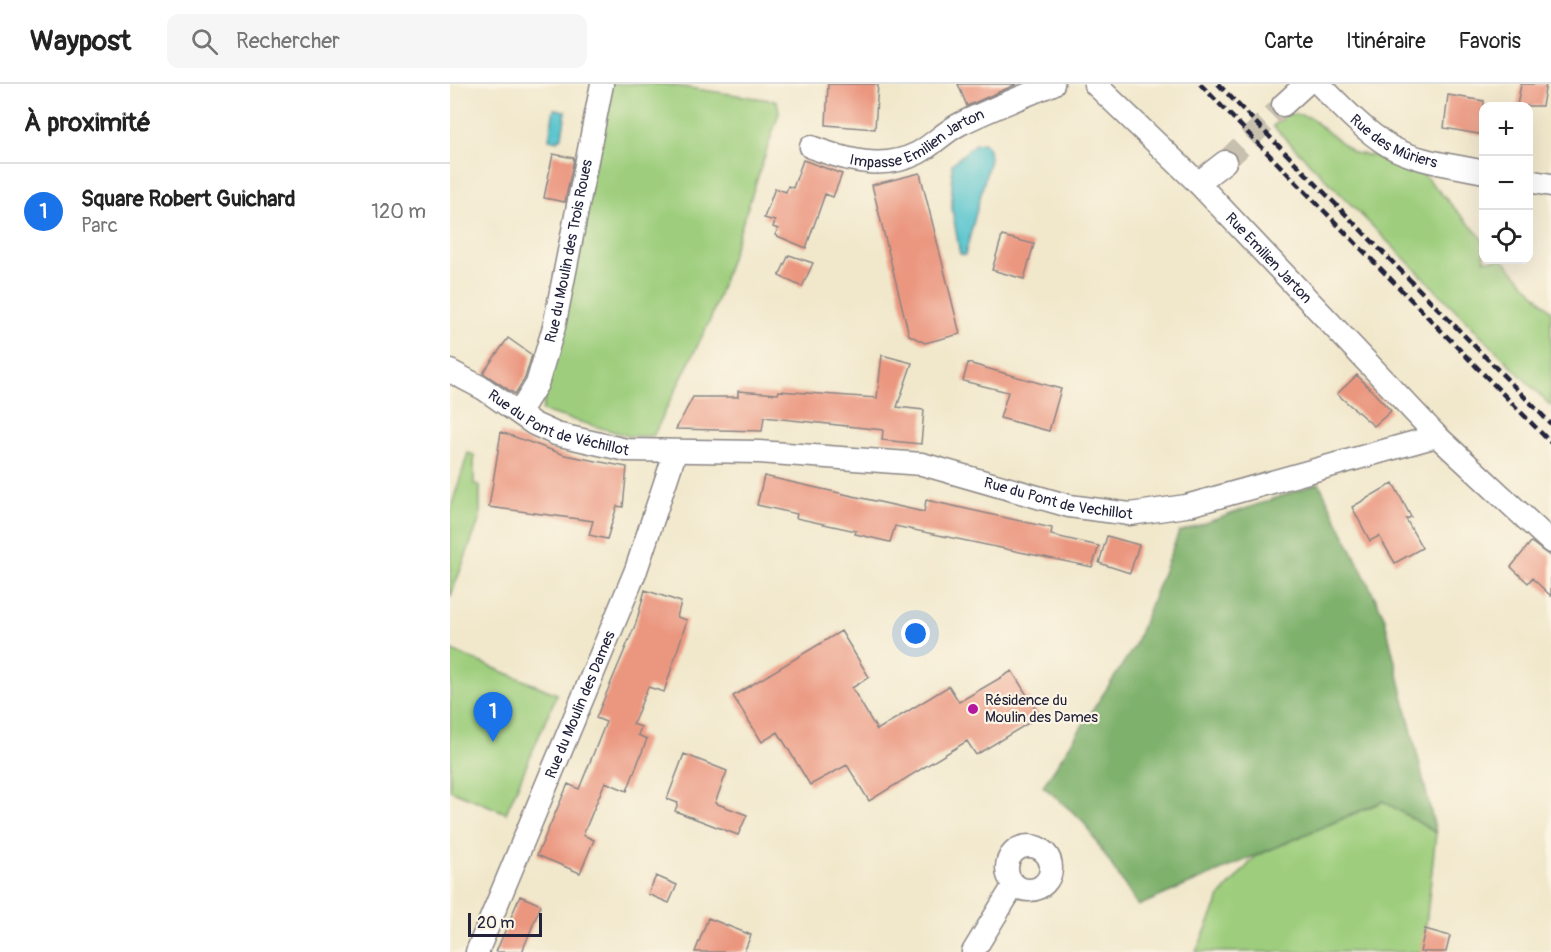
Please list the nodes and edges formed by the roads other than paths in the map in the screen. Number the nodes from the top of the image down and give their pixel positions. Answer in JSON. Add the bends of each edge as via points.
{"nodes":[{"id":1,"x":602,"y":84,"type":"edge"},
{"id":2,"x":1053,"y":84,"type":"edge"},
{"id":3,"x":1095,"y":84,"type":"edge"},
{"id":4,"x":1306,"y":84,"type":"edge"},
{"id":5,"x":1320,"y":84,"type":"edge"},
{"id":6,"x":1283,"y":105,"type":"tunnel mouth"},
{"id":7,"x":811,"y":147,"type":"dead end"},
{"id":8,"x":1225,"y":162,"type":"tunnel mouth"},
{"id":9,"x":1479,"y":171,"type":"edge"},
{"id":10,"x":1533,"y":182,"type":"edge"},
{"id":11,"x":1198,"y":183,"type":"junction"},
{"id":12,"x":1551,"y":185,"type":"edge"},
{"id":13,"x":450,"y":371,"type":"edge"},
{"id":14,"x":519,"y":413,"type":"junction"},
{"id":15,"x":1437,"y":436,"type":"junction"},
{"id":16,"x":675,"y":453,"type":"junction"},
{"id":17,"x":1551,"y":542,"type":"edge"},
{"id":18,"x":1014,"y":885,"type":"dead end"},
{"id":19,"x":477,"y":952,"type":"edge"},
{"id":20,"x":973,"y":952,"type":"edge"}],
"edges":[{"from":1,"to":14,"type":"street","name":"Rue du Moulin des Trois Roues","via":[[554,327],[537,384]]},
{"from":2,"to":7,"type":"street","name":"Impasse Emilien Jarton","via":[[982,112],[918,153],[897,160],[866,164]]},
{"from":3,"to":11,"type":"street","name":"Rue Emilien Jarton"},
{"from":4,"to":6,"type":"street"},
{"from":5,"to":9,"type":"street","name":"Rue des Mûriers","via":[[1361,125],[1390,146],[1425,160]]},
{"from":8,"to":11,"type":"street"},
{"from":10,"to":12,"type":"street"},
{"from":11,"to":15,"type":"street","name":"Rue Emilien Jarton"},
{"from":13,"to":14,"type":"street","name":"Rue du Pont de Véchillot"},
{"from":14,"to":16,"type":"street","name":"Rue du Pont de Véchillot","via":[[556,434],[626,450]]},
{"from":15,"to":16,"type":"street","name":"Rue du Pont de Vechillot","via":[[1186,506],[1130,514],[1069,506],[922,464],[759,452]]},
{"from":15,"to":17,"type":"street","name":"Rue Emilien Jarton"},
{"from":16,"to":19,"type":"street","name":"Rue du Moulin des Dames","via":[[636,570]]},
{"from":18,"to":20,"type":"street"}]}
